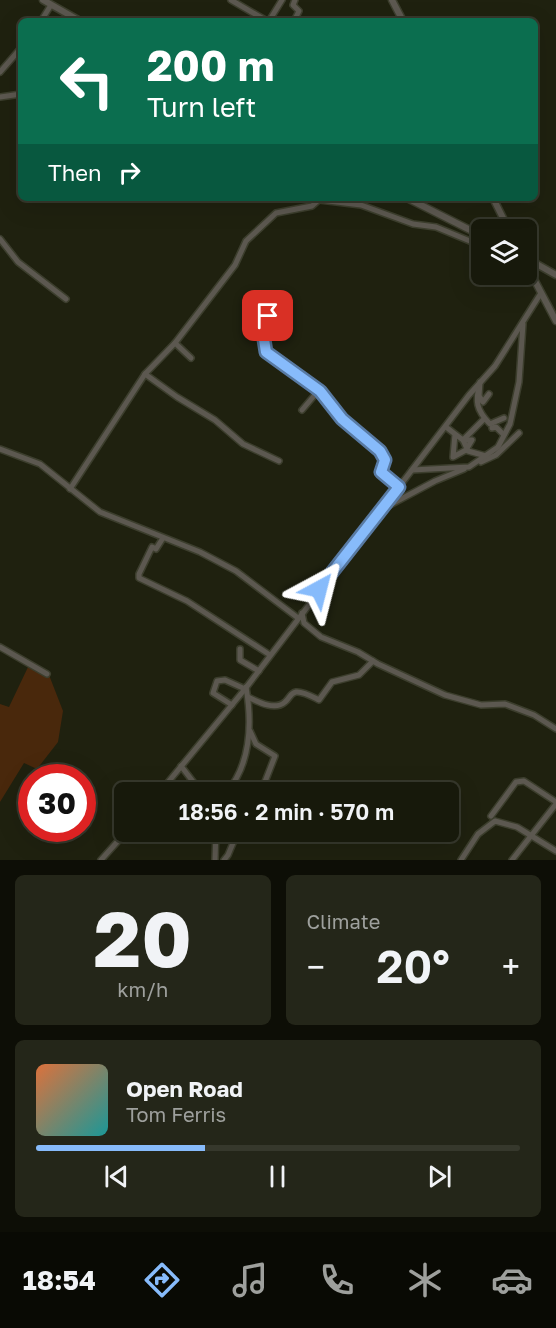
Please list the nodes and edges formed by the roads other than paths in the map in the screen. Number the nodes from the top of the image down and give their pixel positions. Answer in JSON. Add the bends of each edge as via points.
{"nodes":[{"id":1,"x":43,"y":0,"type":"edge"},
{"id":2,"x":231,"y":0,"type":"edge"},
{"id":3,"x":282,"y":0,"type":"edge"},
{"id":4,"x":295,"y":0,"type":"edge"},
{"id":5,"x":393,"y":0,"type":"edge"},
{"id":6,"x":51,"y":5,"type":"junction"},
{"id":7,"x":42,"y":18,"type":"edge"},
{"id":8,"x":75,"y":18,"type":"edge"},
{"id":9,"x":263,"y":18,"type":"edge"},
{"id":10,"x":270,"y":18,"type":"edge"},
{"id":11,"x":296,"y":18,"type":"edge"},
{"id":12,"x":402,"y":18,"type":"edge"},
{"id":13,"x":18,"y":51,"type":"edge"},
{"id":14,"x":0,"y":72,"type":"edge"},
{"id":15,"x":18,"y":94,"type":"edge"},
{"id":16,"x":0,"y":97,"type":"edge"},
{"id":17,"x":318,"y":201,"type":"edge"},
{"id":18,"x":334,"y":201,"type":"edge"},
{"id":19,"x":413,"y":201,"type":"edge"},
{"id":20,"x":494,"y":201,"type":"edge"},
{"id":21,"x":504,"y":219,"type":"edge"},
{"id":22,"x":471,"y":230,"type":"edge"},
{"id":23,"x":0,"y":239,"type":"edge"},
{"id":24,"x":471,"y":241,"type":"edge"},
{"id":25,"x":537,"y":264,"type":"edge"},
{"id":26,"x":556,"y":275,"type":"edge"},
{"id":27,"x":537,"y":285,"type":"edge"},
{"id":28,"x":541,"y":293,"type":"junction"},
{"id":29,"x":66,"y":299,"type":"dead end"},
{"id":30,"x":268,"y":316,"type":"dead end"},
{"id":31,"x":556,"y":321,"type":"edge"},
{"id":32,"x":524,"y":322,"type":"junction"},
{"id":33,"x":176,"y":343,"type":"junction"},
{"id":34,"x":191,"y":358,"type":"dead end"},
{"id":35,"x":145,"y":374,"type":"junction"},
{"id":36,"x":480,"y":382,"type":"junction"},
{"id":37,"x":319,"y":390,"type":"junction"},
{"id":38,"x":489,"y":394,"type":"dead end"},
{"id":39,"x":302,"y":410,"type":"dead end"},
{"id":40,"x":484,"y":418,"type":"junction"},
{"id":41,"x":504,"y":418,"type":"dead end"},
{"id":42,"x":510,"y":424,"type":"junction"},
{"id":43,"x":446,"y":427,"type":"junction"},
{"id":44,"x":492,"y":428,"type":"dead end"},
{"id":45,"x":519,"y":433,"type":"junction"},
{"id":46,"x":455,"y":434,"type":"junction"},
{"id":47,"x":504,"y":435,"type":"junction"},
{"id":48,"x":463,"y":440,"type":"junction"},
{"id":49,"x":498,"y":447,"type":"junction"},
{"id":50,"x":0,"y":449,"type":"edge"},
{"id":51,"x":467,"y":449,"type":"junction"},
{"id":52,"x":486,"y":456,"type":"junction"},
{"id":53,"x":279,"y":461,"type":"dead end"},
{"id":54,"x":469,"y":467,"type":"junction"},
{"id":55,"x":412,"y":471,"type":"junction"},
{"id":56,"x":399,"y":487,"type":"junction"},
{"id":57,"x":70,"y":489,"type":"junction"},
{"id":58,"x":378,"y":514,"type":"junction"},
{"id":59,"x":163,"y":538,"type":"junction"},
{"id":60,"x":300,"y":615,"type":"junction"},
{"id":61,"x":0,"y":647,"type":"edge"},
{"id":62,"x":240,"y":649,"type":"dead end"},
{"id":63,"x":270,"y":655,"type":"junction"},
{"id":64,"x":373,"y":661,"type":"junction"},
{"id":65,"x":259,"y":670,"type":"junction"},
{"id":66,"x":47,"y":674,"type":"dead end"},
{"id":67,"x":246,"y":688,"type":"junction"},
{"id":68,"x":248,"y":697,"type":"junction"},
{"id":69,"x":232,"y":705,"type":"junction"},
{"id":70,"x":250,"y":729,"type":"junction"},
{"id":71,"x":556,"y":729,"type":"edge"},
{"id":72,"x":181,"y":766,"type":"junction"},
{"id":73,"x":168,"y":782,"type":"edge"},
{"id":74,"x":193,"y":782,"type":"edge"},
{"id":75,"x":233,"y":782,"type":"edge"},
{"id":76,"x":265,"y":782,"type":"edge"},
{"id":77,"x":556,"y":803,"type":"edge"},
{"id":78,"x":491,"y":816,"type":"dead end"},
{"id":79,"x":531,"y":834,"type":"junction"},
{"id":80,"x":118,"y":842,"type":"edge"},
{"id":81,"x":215,"y":842,"type":"edge"},
{"id":82,"x":233,"y":842,"type":"edge"},
{"id":83,"x":556,"y":851,"type":"edge"},
{"id":84,"x":102,"y":860,"type":"edge"},
{"id":85,"x":214,"y":860,"type":"edge"},
{"id":86,"x":224,"y":860,"type":"edge"},
{"id":87,"x":461,"y":860,"type":"edge"},
{"id":88,"x":513,"y":860,"type":"edge"}],
"edges":[{"from":1,"to":6,"type":"street"},
{"from":2,"to":9,"type":"street"},
{"from":3,"to":10,"type":"street"},
{"from":4,"to":11,"type":"street","via":[[293,5],[299,11]]},
{"from":5,"to":12,"type":"street"},
{"from":6,"to":7,"type":"street"},
{"from":6,"to":8,"type":"street"},
{"from":13,"to":14,"type":"street"},
{"from":15,"to":16,"type":"street"},
{"from":17,"to":33,"type":"street","via":[[312,206],[276,213],[246,241],[235,265]]},
{"from":18,"to":24,"type":"street","via":[[436,227]]},
{"from":19,"to":22,"type":"street"},
{"from":20,"to":21,"type":"street"},
{"from":23,"to":29,"type":"street","via":[[18,262]]},
{"from":25,"to":26,"type":"street"},
{"from":27,"to":28,"type":"street"},
{"from":28,"to":31,"type":"street"},
{"from":28,"to":32,"type":"street"},
{"from":30,"to":37,"type":"street","via":[[262,327],[266,352]]},
{"from":32,"to":36,"type":"street"},
{"from":32,"to":42,"type":"street","via":[[519,382]]},
{"from":33,"to":34,"type":"street"},
{"from":33,"to":35,"type":"street"},
{"from":35,"to":53,"type":"street","via":[[215,420],[243,444]]},
{"from":35,"to":57,"type":"street"},
{"from":36,"to":38,"type":"street","via":[[479,396],[483,402]]},
{"from":36,"to":40,"type":"street","via":[[477,409]]},
{"from":36,"to":43,"type":"street"},
{"from":37,"to":39,"type":"street"},
{"from":37,"to":56,"type":"street","via":[[342,419],[380,451],[385,460],[381,472]]},
{"from":40,"to":41,"type":"street","via":[[490,424]]},
{"from":40,"to":48,"type":"street"},
{"from":42,"to":45,"type":"street"},
{"from":42,"to":47,"type":"street"},
{"from":43,"to":46,"type":"street"},
{"from":43,"to":55,"type":"street"},
{"from":44,"to":47,"type":"street"},
{"from":45,"to":49,"type":"street"},
{"from":45,"to":54,"type":"street","via":[[496,455]]},
{"from":46,"to":48,"type":"street"},
{"from":46,"to":51,"type":"street","via":[[453,457]]},
{"from":47,"to":49,"type":"street"},
{"from":48,"to":51,"type":"street","via":[[472,440]]},
{"from":49,"to":52,"type":"street"},
{"from":50,"to":57,"type":"street","via":[[40,464]]},
{"from":51,"to":52,"type":"street"},
{"from":52,"to":54,"type":"street"},
{"from":54,"to":55,"type":"street"},
{"from":54,"to":58,"type":"street","via":[[393,502]]},
{"from":55,"to":56,"type":"street"},
{"from":56,"to":58,"type":"street"},
{"from":57,"to":59,"type":"street","via":[[100,512]]},
{"from":58,"to":60,"type":"street"},
{"from":59,"to":60,"type":"street","via":[[236,571]]},
{"from":59,"to":63,"type":"street","via":[[157,548],[152,547],[139,578],[186,601]]},
{"from":60,"to":63,"type":"street"},
{"from":60,"to":64,"type":"street","via":[[309,629]]},
{"from":61,"to":66,"type":"street"},
{"from":62,"to":65,"type":"street","via":[[240,660]]},
{"from":63,"to":65,"type":"street"},
{"from":64,"to":68,"type":"street","via":[[359,675],[332,682],[319,700],[297,692],[277,705]]},
{"from":64,"to":71,"type":"street","via":[[445,695],[481,705],[505,704]]},
{"from":65,"to":67,"type":"street"},
{"from":67,"to":68,"type":"street"},
{"from":67,"to":69,"type":"street"},
{"from":67,"to":69,"type":"street","via":[[217,681],[214,695]]},
{"from":68,"to":70,"type":"street"},
{"from":69,"to":72,"type":"street"},
{"from":70,"to":75,"type":"street"},
{"from":70,"to":76,"type":"street","via":[[256,744],[275,756]]},
{"from":72,"to":73,"type":"street"},
{"from":72,"to":74,"type":"street"},
{"from":77,"to":78,"type":"street","via":[[524,781],[516,782]]},
{"from":77,"to":79,"type":"street"},
{"from":79,"to":83,"type":"street"},
{"from":79,"to":87,"type":"street","via":[[490,822]]},
{"from":79,"to":88,"type":"street"},
{"from":80,"to":84,"type":"street"},
{"from":81,"to":85,"type":"street"},
{"from":82,"to":86,"type":"street"}]}
